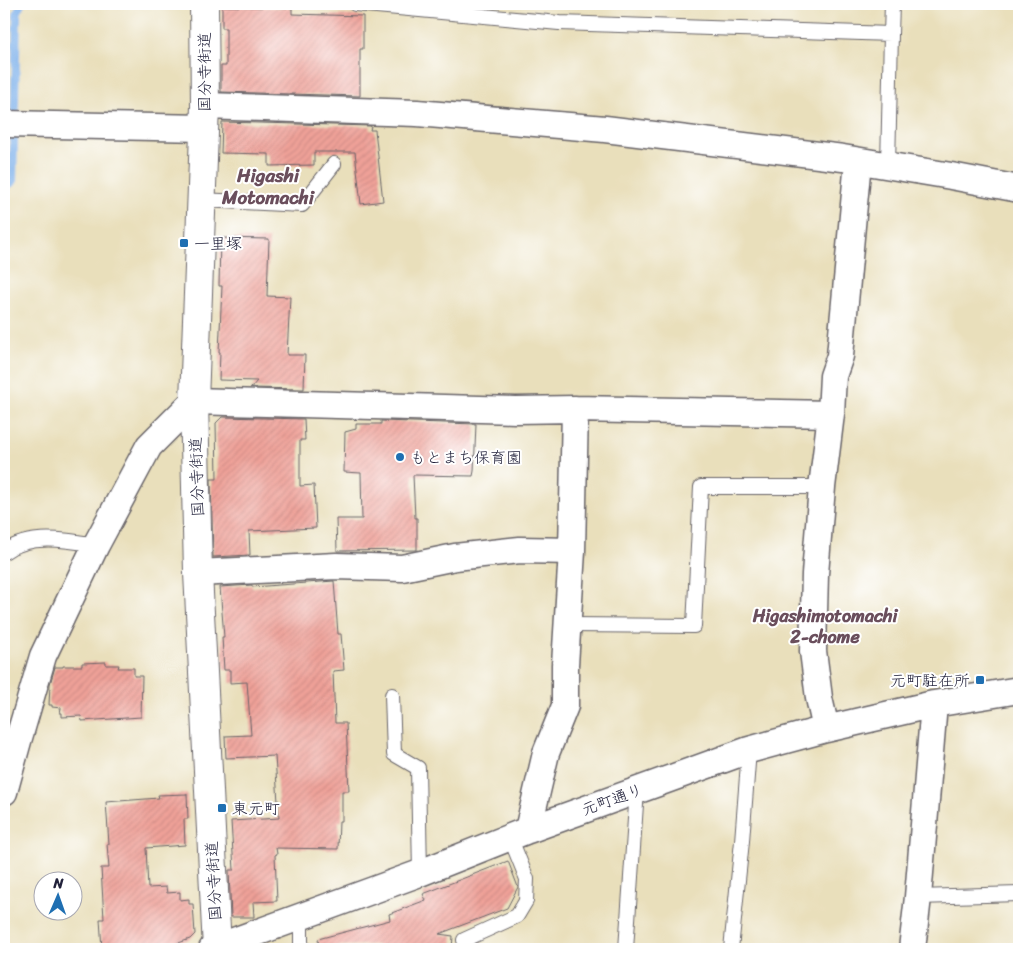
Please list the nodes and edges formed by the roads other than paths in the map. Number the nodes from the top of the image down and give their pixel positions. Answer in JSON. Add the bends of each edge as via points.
{"nodes":[{"id":1,"x":204,"y":4,"type":"edge"},
{"id":2,"x":355,"y":4,"type":"edge"},
{"id":3,"x":892,"y":4,"type":"edge"},
{"id":4,"x":891,"y":34,"type":"junction"},
{"id":5,"x":204,"y":117,"type":"junction"},
{"id":6,"x":15,"y":125,"type":"edge"},
{"id":7,"x":858,"y":161,"type":"junction"},
{"id":8,"x":334,"y":164,"type":"dead end"},
{"id":9,"x":888,"y":165,"type":"junction"},
{"id":10,"x":1019,"y":189,"type":"edge"},
{"id":11,"x":201,"y":200,"type":"junction"},
{"id":12,"x":194,"y":401,"type":"junction"},
{"id":13,"x":575,"y":410,"type":"junction"},
{"id":14,"x":830,"y":414,"type":"junction"},
{"id":15,"x":822,"y":487,"type":"junction"},
{"id":16,"x":96,"y":545,"type":"junction"},
{"id":17,"x":572,"y":551,"type":"junction"},
{"id":18,"x":4,"y":552,"type":"edge"},
{"id":19,"x":198,"y":574,"type":"junction"},
{"id":20,"x":568,"y":626,"type":"junction"},
{"id":21,"x":1019,"y":690,"type":"edge"},
{"id":22,"x":392,"y":695,"type":"dead end"},
{"id":23,"x":934,"y":704,"type":"junction"},
{"id":24,"x":826,"y":729,"type":"junction"},
{"id":25,"x":749,"y":750,"type":"junction"},
{"id":26,"x":637,"y":790,"type":"junction"},
{"id":27,"x":4,"y":792,"type":"edge"},
{"id":28,"x":519,"y":834,"type":"junction"},
{"id":29,"x":420,"y":873,"type":"junction"},
{"id":30,"x":1019,"y":894,"type":"edge"},
{"id":31,"x":918,"y":897,"type":"junction"},
{"id":32,"x":301,"y":916,"type":"junction"},
{"id":33,"x":464,"y":940,"type":"dead end"},
{"id":34,"x":215,"y":949,"type":"edge"},
{"id":35,"x":301,"y":949,"type":"edge"},
{"id":36,"x":626,"y":949,"type":"edge"},
{"id":37,"x":732,"y":949,"type":"edge"},
{"id":38,"x":912,"y":949,"type":"edge"}],
"edges":[{"from":1,"to":5,"type":"main road","name":"国分寺街道"},
{"from":2,"to":4,"type":"lane","via":[[559,23]]},
{"from":3,"to":4,"type":"lane"},
{"from":4,"to":9,"type":"lane"},
{"from":5,"to":6,"type":"street"},
{"from":5,"to":7,"type":"street","via":[[417,112],[605,129]]},
{"from":5,"to":11,"type":"main road","name":"国分寺街道"},
{"from":7,"to":9,"type":"street"},
{"from":7,"to":14,"type":"street","via":[[840,356],[833,376]]},
{"from":8,"to":11,"type":"lane","via":[[302,205]]},
{"from":9,"to":10,"type":"street"},
{"from":11,"to":12,"type":"main road","name":"国分寺街道"},
{"from":12,"to":13,"type":"street"},
{"from":12,"to":16,"type":"street","via":[[149,446]]},
{"from":12,"to":19,"type":"main road","name":"国分寺街道"},
{"from":13,"to":14,"type":"street"},
{"from":13,"to":17,"type":"street"},
{"from":14,"to":15,"type":"street"},
{"from":15,"to":20,"type":"lane","via":[[701,487],[694,626]]},
{"from":15,"to":24,"type":"street","via":[[814,574],[813,651]]},
{"from":16,"to":18,"type":"lane","via":[[66,540],[32,540]]},
{"from":16,"to":27,"type":"street","via":[[43,656]]},
{"from":17,"to":19,"type":"street","via":[[520,550],[455,557],[402,568],[336,566]]},
{"from":17,"to":20,"type":"street"},
{"from":19,"to":34,"type":"main road","name":"国分寺街道"},
{"from":20,"to":28,"type":"street","via":[[564,706]]},
{"from":21,"to":23,"type":"street","name":"元町通り"},
{"from":22,"to":29,"type":"lane","via":[[394,754],[418,768]]},
{"from":23,"to":24,"type":"street","name":"元町通り"},
{"from":23,"to":31,"type":"street"},
{"from":24,"to":25,"type":"street","name":"元町通り"},
{"from":25,"to":26,"type":"street","name":"元町通り"},
{"from":25,"to":37,"type":"lane"},
{"from":26,"to":28,"type":"street","name":"元町通り"},
{"from":26,"to":36,"type":"lane"},
{"from":28,"to":29,"type":"street","name":"元町通り"},
{"from":28,"to":33,"type":"lane","via":[[527,879],[526,902],[517,916]]},
{"from":29,"to":32,"type":"street","name":"元町通り"},
{"from":30,"to":31,"type":"lane"},
{"from":31,"to":38,"type":"street"},
{"from":32,"to":34,"type":"street","name":"元町通り"},
{"from":32,"to":35,"type":"lane"}]}
